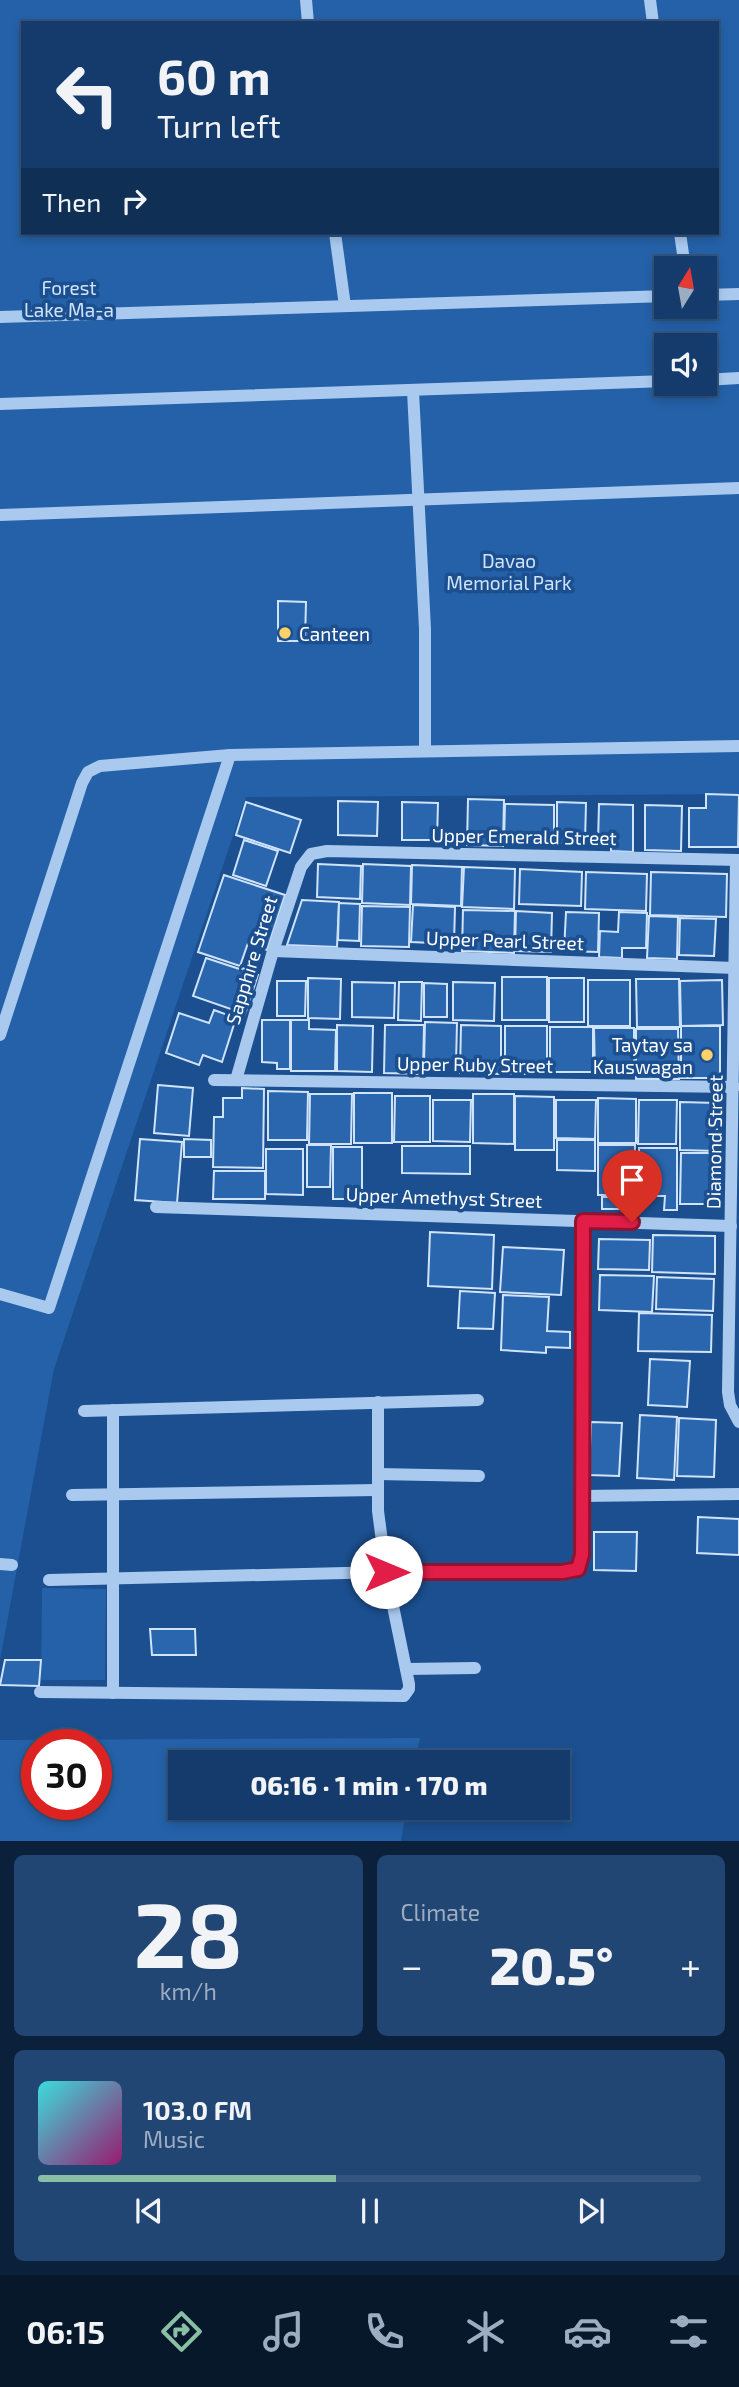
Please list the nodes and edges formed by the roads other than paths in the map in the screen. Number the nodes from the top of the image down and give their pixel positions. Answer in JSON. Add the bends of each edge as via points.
{"nodes":[{"id":1,"x":306,"y":0,"type":"edge"},
{"id":2,"x":650,"y":0,"type":"edge"},
{"id":3,"x":308,"y":21,"type":"edge"},
{"id":4,"x":653,"y":21,"type":"edge"},
{"id":5,"x":335,"y":235,"type":"edge"},
{"id":6,"x":680,"y":235,"type":"edge"},
{"id":7,"x":683,"y":256,"type":"edge"},
{"id":8,"x":739,"y":294,"type":"edge"},
{"id":9,"x":718,"y":295,"type":"edge"},
{"id":10,"x":654,"y":296,"type":"edge"},
{"id":11,"x":345,"y":306,"type":"junction"},
{"id":12,"x":0,"y":317,"type":"edge"},
{"id":13,"x":739,"y":378,"type":"edge"},
{"id":14,"x":717,"y":379,"type":"edge"},
{"id":15,"x":654,"y":382,"type":"edge"},
{"id":16,"x":413,"y":391,"type":"junction"},
{"id":17,"x":0,"y":404,"type":"edge"},
{"id":18,"x":739,"y":488,"type":"edge"},
{"id":19,"x":419,"y":499,"type":"junction"},
{"id":20,"x":0,"y":515,"type":"edge"},
{"id":21,"x":739,"y":746,"type":"edge"},
{"id":22,"x":425,"y":751,"type":"junction"},
{"id":23,"x":230,"y":755,"type":"junction"},
{"id":24,"x":311,"y":854,"type":"joint"},
{"id":25,"x":738,"y":860,"type":"edge"},
{"id":26,"x":273,"y":951,"type":"junction"},
{"id":27,"x":737,"y":975,"type":"edge"},
{"id":28,"x":6,"y":996,"type":"edge"},
{"id":29,"x":0,"y":1035,"type":"edge"},
{"id":30,"x":214,"y":1080,"type":"dead end"},
{"id":31,"x":236,"y":1080,"type":"junction"},
{"id":32,"x":736,"y":1095,"type":"edge"},
{"id":33,"x":156,"y":1207,"type":"dead end"},
{"id":34,"x":583,"y":1221,"type":"junction"},
{"id":35,"x":734,"y":1232,"type":"edge"},
{"id":36,"x":0,"y":1294,"type":"edge"},
{"id":37,"x":478,"y":1400,"type":"dead end"},
{"id":38,"x":378,"y":1402,"type":"junction"},
{"id":39,"x":113,"y":1410,"type":"junction"},
{"id":40,"x":84,"y":1411,"type":"dead end"},
{"id":41,"x":739,"y":1422,"type":"edge"},
{"id":42,"x":378,"y":1474,"type":"junction"},
{"id":43,"x":479,"y":1476,"type":"dead end"},
{"id":44,"x":377,"y":1490,"type":"junction"},
{"id":45,"x":739,"y":1494,"type":"edge"},
{"id":46,"x":72,"y":1495,"type":"dead end"},
{"id":47,"x":113,"y":1495,"type":"junction"},
{"id":48,"x":582,"y":1496,"type":"junction"},
{"id":49,"x":386,"y":1572,"type":"junction"},
{"id":50,"x":112,"y":1578,"type":"junction"},
{"id":51,"x":49,"y":1580,"type":"dead end"},
{"id":52,"x":475,"y":1668,"type":"dead end"},
{"id":53,"x":406,"y":1669,"type":"junction"},
{"id":54,"x":40,"y":1692,"type":"dead end"},
{"id":55,"x":113,"y":1693,"type":"junction"}],
"edges":[{"from":1,"to":3,"type":"street"},
{"from":2,"to":4,"type":"street"},
{"from":5,"to":11,"type":"street"},
{"from":6,"to":7,"type":"street"},
{"from":8,"to":9,"type":"street"},
{"from":10,"to":11,"type":"street"},
{"from":11,"to":12,"type":"street"},
{"from":13,"to":14,"type":"street"},
{"from":15,"to":16,"type":"street"},
{"from":16,"to":17,"type":"street"},
{"from":16,"to":19,"type":"street"},
{"from":18,"to":19,"type":"street"},
{"from":19,"to":20,"type":"street"},
{"from":19,"to":22,"type":"street"},
{"from":21,"to":22,"type":"street"},
{"from":22,"to":23,"type":"street"},
{"from":23,"to":28,"type":"street","via":[[129,762],[88,772]]},
{"from":23,"to":36,"type":"street","via":[[49,1308]]},
{"from":24,"to":25,"type":"street","name":"Upper Emerald Street"},
{"from":24,"to":26,"type":"street","name":"Sapphire Street","via":[[301,867]]},
{"from":25,"to":27,"type":"street","name":"Diamond Street"},
{"from":26,"to":27,"type":"street","name":"Upper Pearl Street"},
{"from":26,"to":31,"type":"street","name":"Sapphire Street"},
{"from":27,"to":32,"type":"street","name":"Diamond Street"},
{"from":28,"to":29,"type":"street"},
{"from":30,"to":31,"type":"street","name":"Upper Ruby Street"},
{"from":31,"to":32,"type":"street","name":"Upper Ruby Street"},
{"from":32,"to":35,"type":"street","name":"Diamond Street"},
{"from":33,"to":34,"type":"street","name":"Upper Amethyst Street"},
{"from":34,"to":35,"type":"street","name":"Upper Amethyst Street"},
{"from":34,"to":48,"type":"street"},
{"from":35,"to":41,"type":"street","name":"Diamond Street","via":[[728,1392]]},
{"from":37,"to":38,"type":"street"},
{"from":38,"to":39,"type":"street"},
{"from":38,"to":42,"type":"street"},
{"from":39,"to":40,"type":"street"},
{"from":39,"to":47,"type":"street"},
{"from":42,"to":43,"type":"street"},
{"from":42,"to":44,"type":"street"},
{"from":44,"to":47,"type":"street"},
{"from":44,"to":49,"type":"street"},
{"from":45,"to":48,"type":"street"},
{"from":46,"to":47,"type":"street"},
{"from":47,"to":50,"type":"street"},
{"from":48,"to":49,"type":"street","via":[[581,1563],[571,1572]]},
{"from":49,"to":50,"type":"street"},
{"from":49,"to":53,"type":"street"},
{"from":50,"to":51,"type":"street"},
{"from":50,"to":55,"type":"street"},
{"from":52,"to":53,"type":"street"},
{"from":53,"to":55,"type":"street","via":[[409,1689],[404,1696]]},
{"from":54,"to":55,"type":"street"}]}
